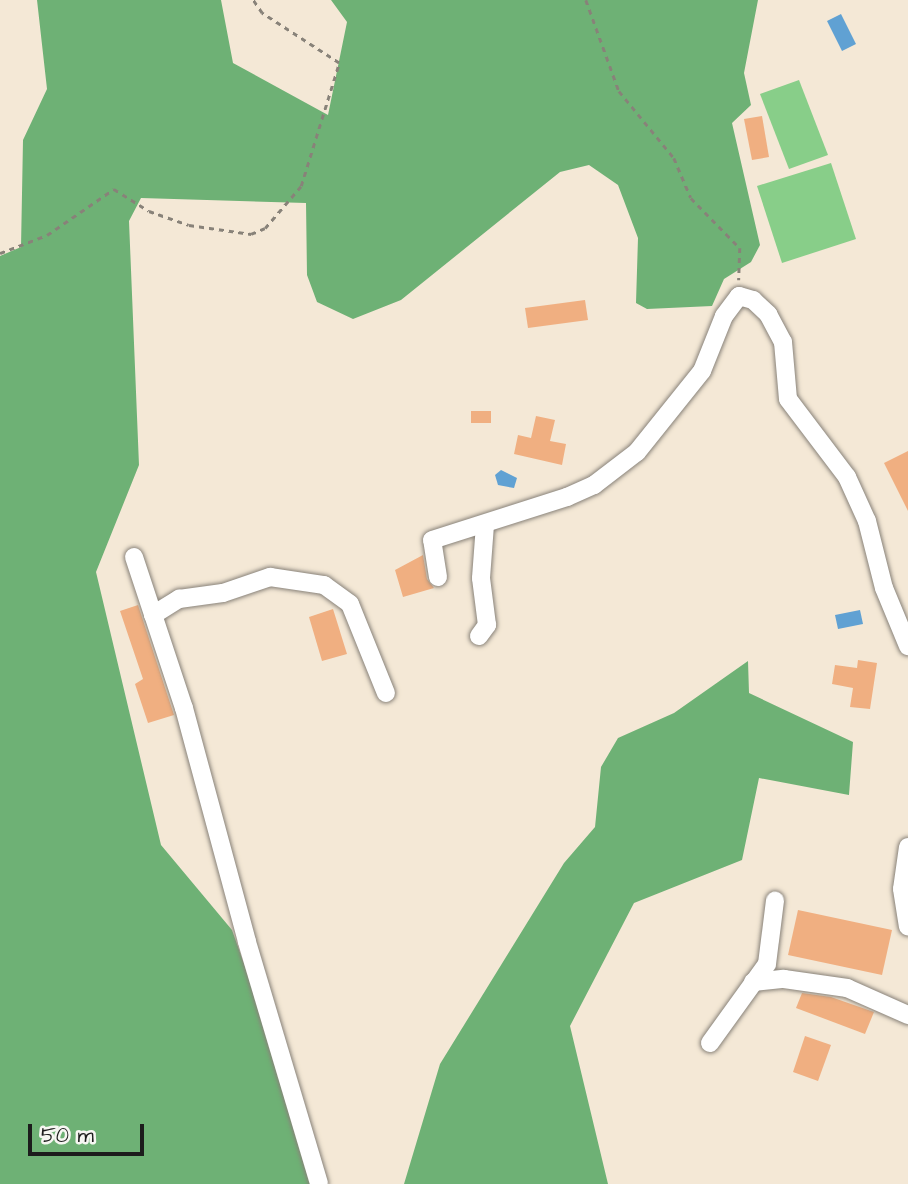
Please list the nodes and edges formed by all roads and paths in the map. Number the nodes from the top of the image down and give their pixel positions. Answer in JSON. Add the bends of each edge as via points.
{"nodes":[{"id":1,"x":253,"y":0,"type":"edge"},
{"id":2,"x":586,"y":0,"type":"edge"},
{"id":3,"x":0,"y":253,"type":"edge"},
{"id":4,"x":739,"y":296,"type":"junction"},
{"id":5,"x":485,"y":526,"type":"junction"},
{"id":6,"x":134,"y":557,"type":"dead end"},
{"id":7,"x":438,"y":577,"type":"dead end"},
{"id":8,"x":153,"y":615,"type":"junction"},
{"id":9,"x":479,"y":636,"type":"dead end"},
{"id":10,"x":908,"y":646,"type":"edge"},
{"id":11,"x":386,"y":693,"type":"dead end"},
{"id":12,"x":908,"y":847,"type":"edge"},
{"id":13,"x":775,"y":901,"type":"dead end"},
{"id":14,"x":908,"y":927,"type":"edge"},
{"id":15,"x":753,"y":982,"type":"junction"},
{"id":16,"x":908,"y":1015,"type":"edge"},
{"id":17,"x":710,"y":1043,"type":"dead end"},
{"id":18,"x":319,"y":1184,"type":"edge"}],
"edges":[{"from":1,"to":3,"type":"path","via":[[262,13],[339,63],[301,186],[265,228],[251,234],[189,225],[149,211],[114,189],[47,235]]},
{"from":2,"to":4,"type":"path","via":[[619,91],[674,158],[691,198],[740,248]]},
{"from":4,"to":5,"type":"street","via":[[724,316],[702,371],[637,452],[594,485]]},
{"from":4,"to":10,"type":"street","via":[[753,300],[768,314],[783,342],[789,399],[847,477],[867,521],[884,588]]},
{"from":5,"to":7,"type":"street","via":[[432,540]]},
{"from":5,"to":9,"type":"street","via":[[481,578],[487,625]]},
{"from":6,"to":8,"type":"street"},
{"from":8,"to":11,"type":"street","via":[[179,599],[223,593],[270,577],[324,585],[350,604]]},
{"from":8,"to":18,"type":"street"},
{"from":12,"to":14,"type":"street","via":[[902,889]]},
{"from":13,"to":15,"type":"street","via":[[767,964]]},
{"from":15,"to":16,"type":"street","via":[[784,979],[847,988]]},
{"from":15,"to":17,"type":"street"}]}
